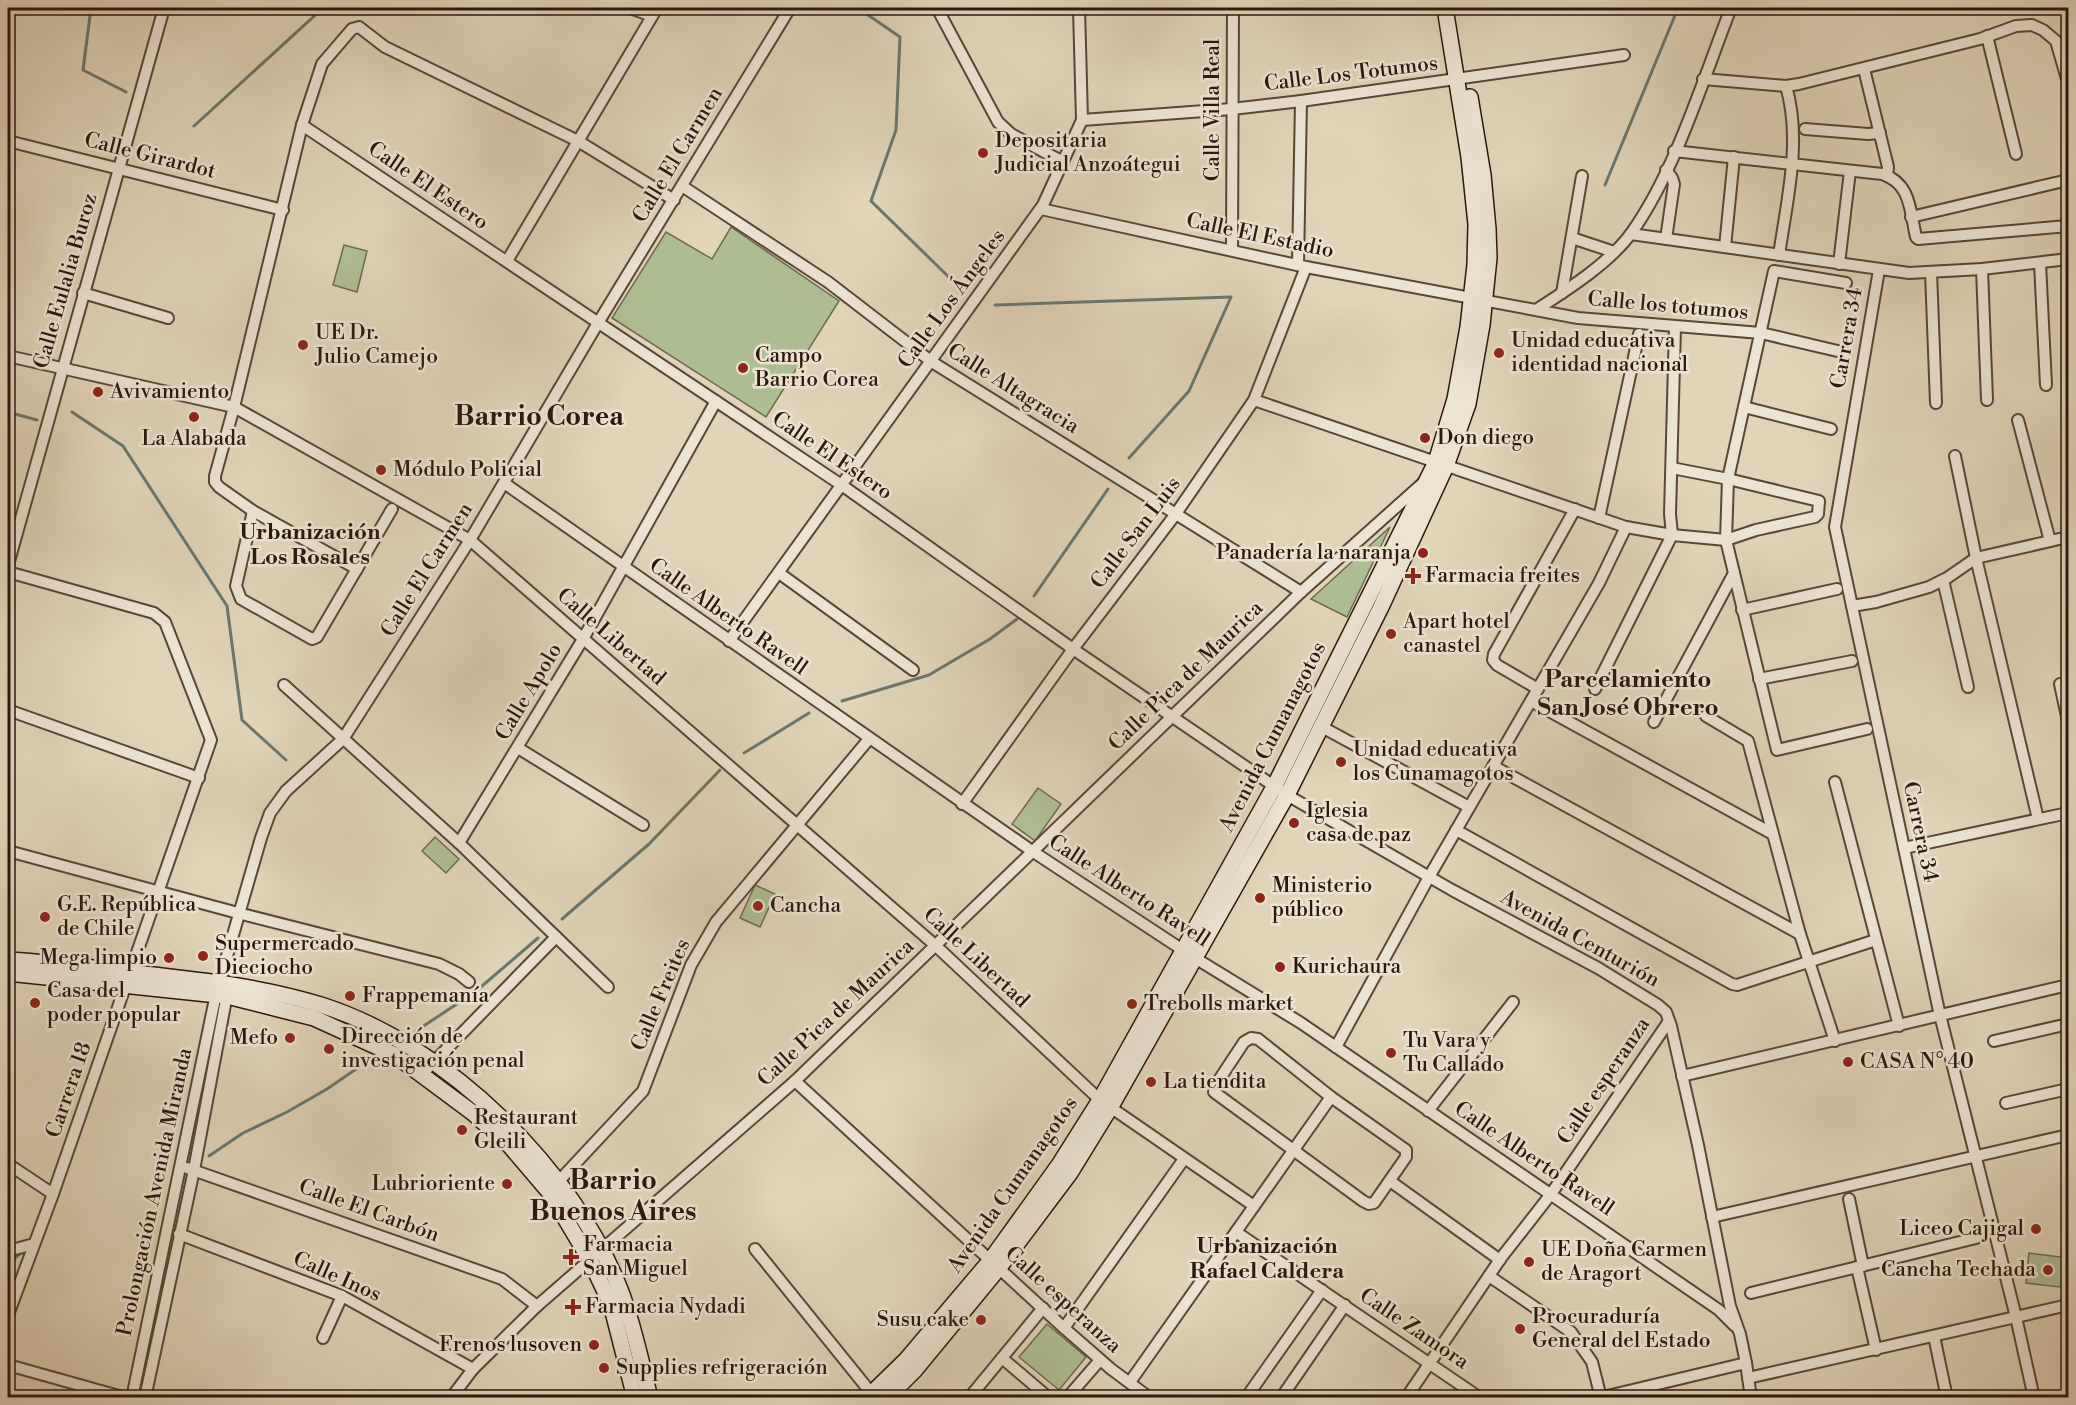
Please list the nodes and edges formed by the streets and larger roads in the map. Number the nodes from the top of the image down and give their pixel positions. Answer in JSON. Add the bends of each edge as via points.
{"nodes":[{"id":1,"x":164,"y":8,"type":"edge"},
{"id":2,"x":630,"y":8,"type":"edge"},
{"id":3,"x":790,"y":8,"type":"edge"},
{"id":4,"x":937,"y":8,"type":"edge"},
{"id":5,"x":1079,"y":8,"type":"edge"},
{"id":6,"x":1233,"y":8,"type":"edge"},
{"id":7,"x":1445,"y":8,"type":"edge"},
{"id":8,"x":1455,"y":8,"type":"edge"},
{"id":9,"x":1731,"y":8,"type":"edge"},
{"id":10,"x":655,"y":11,"type":"edge"},
{"id":11,"x":1987,"y":36,"type":"junction"},
{"id":12,"x":1624,"y":55,"type":"dead end"},
{"id":13,"x":1864,"y":69,"type":"junction"},
{"id":14,"x":1462,"y":79,"type":"junction"},
{"id":15,"x":1703,"y":79,"type":"junction"},
{"id":16,"x":2068,"y":82,"type":"edge"},
{"id":17,"x":1786,"y":86,"type":"junction"},
{"id":18,"x":1301,"y":101,"type":"junction"},
{"id":19,"x":1232,"y":109,"type":"junction"},
{"id":20,"x":1082,"y":120,"type":"junction"},
{"id":21,"x":302,"y":125,"type":"junction"},
{"id":22,"x":1805,"y":129,"type":"dead end"},
{"id":23,"x":1880,"y":132,"type":"junction"},
{"id":24,"x":8,"y":141,"type":"edge"},
{"id":25,"x":578,"y":141,"type":"junction"},
{"id":26,"x":1674,"y":151,"type":"junction"},
{"id":27,"x":2016,"y":154,"type":"dead end"},
{"id":28,"x":1734,"y":157,"type":"junction"},
{"id":29,"x":1063,"y":162,"type":"junction"},
{"id":30,"x":1792,"y":164,"type":"junction"},
{"id":31,"x":118,"y":169,"type":"junction"},
{"id":32,"x":1666,"y":170,"type":"junction"},
{"id":33,"x":1850,"y":171,"type":"junction"},
{"id":34,"x":1582,"y":176,"type":"dead end"},
{"id":35,"x":1887,"y":176,"type":"junction"},
{"id":36,"x":2068,"y":180,"type":"edge"},
{"id":37,"x":682,"y":186,"type":"junction"},
{"id":38,"x":674,"y":200,"type":"junction"},
{"id":39,"x":1041,"y":209,"type":"junction"},
{"id":40,"x":283,"y":210,"type":"junction"},
{"id":41,"x":1911,"y":217,"type":"junction"},
{"id":42,"x":2068,"y":226,"type":"edge"},
{"id":43,"x":1631,"y":234,"type":"junction"},
{"id":44,"x":1572,"y":238,"type":"junction"},
{"id":45,"x":1666,"y":239,"type":"junction"},
{"id":46,"x":1725,"y":247,"type":"junction"},
{"id":47,"x":1232,"y":249,"type":"junction"},
{"id":48,"x":1614,"y":252,"type":"junction"},
{"id":49,"x":1779,"y":255,"type":"junction"},
{"id":50,"x":2068,"y":259,"type":"edge"},
{"id":51,"x":507,"y":261,"type":"junction"},
{"id":52,"x":2040,"y":263,"type":"junction"},
{"id":53,"x":1839,"y":264,"type":"junction"},
{"id":54,"x":1302,"y":266,"type":"junction"},
{"id":55,"x":1982,"y":268,"type":"junction"},
{"id":56,"x":1879,"y":270,"type":"junction"},
{"id":57,"x":1931,"y":272,"type":"junction"},
{"id":58,"x":1846,"y":284,"type":"dead end"},
{"id":59,"x":83,"y":293,"type":"junction"},
{"id":60,"x":1562,"y":293,"type":"junction"},
{"id":61,"x":1478,"y":299,"type":"junction"},
{"id":62,"x":1536,"y":309,"type":"junction"},
{"id":63,"x":168,"y":318,"type":"dead end"},
{"id":64,"x":598,"y":323,"type":"junction"},
{"id":65,"x":1675,"y":327,"type":"junction"},
{"id":66,"x":1761,"y":333,"type":"junction"},
{"id":67,"x":1639,"y":334,"type":"dead end"},
{"id":68,"x":1846,"y":353,"type":"dead end"},
{"id":69,"x":8,"y":356,"type":"edge"},
{"id":70,"x":932,"y":362,"type":"junction"},
{"id":71,"x":62,"y":369,"type":"junction"},
{"id":72,"x":2046,"y":385,"type":"dead end"},
{"id":73,"x":1254,"y":400,"type":"junction"},
{"id":74,"x":1987,"y":400,"type":"dead end"},
{"id":75,"x":716,"y":401,"type":"junction"},
{"id":76,"x":1936,"y":403,"type":"dead end"},
{"id":77,"x":234,"y":407,"type":"junction"},
{"id":78,"x":1744,"y":407,"type":"junction"},
{"id":79,"x":2018,"y":420,"type":"dead end"},
{"id":80,"x":1831,"y":429,"type":"dead end"},
{"id":81,"x":1955,"y":456,"type":"dead end"},
{"id":82,"x":1441,"y":464,"type":"junction"},
{"id":83,"x":1672,"y":468,"type":"junction"},
{"id":84,"x":1428,"y":478,"type":"junction"},
{"id":85,"x":1728,"y":479,"type":"junction"},
{"id":86,"x":504,"y":483,"type":"junction"},
{"id":87,"x":843,"y":486,"type":"junction"},
{"id":88,"x":392,"y":509,"type":"dead end"},
{"id":89,"x":1575,"y":509,"type":"junction"},
{"id":90,"x":252,"y":511,"type":"junction"},
{"id":91,"x":1175,"y":515,"type":"junction"},
{"id":92,"x":1599,"y":518,"type":"junction"},
{"id":93,"x":1626,"y":527,"type":"junction"},
{"id":94,"x":1672,"y":535,"type":"junction"},
{"id":95,"x":2068,"y":537,"type":"edge"},
{"id":96,"x":470,"y":540,"type":"junction"},
{"id":97,"x":1726,"y":540,"type":"junction"},
{"id":98,"x":2050,"y":541,"type":"junction"},
{"id":99,"x":1976,"y":558,"type":"junction"},
{"id":100,"x":8,"y":565,"type":"edge"},
{"id":101,"x":623,"y":568,"type":"junction"},
{"id":102,"x":357,"y":569,"type":"junction"},
{"id":103,"x":8,"y":572,"type":"edge"},
{"id":104,"x":779,"y":573,"type":"junction"},
{"id":105,"x":1734,"y":573,"type":"junction"},
{"id":106,"x":1943,"y":580,"type":"junction"},
{"id":107,"x":1837,"y":589,"type":"dead end"},
{"id":108,"x":1301,"y":592,"type":"junction"},
{"id":109,"x":1852,"y":606,"type":"junction"},
{"id":110,"x":1742,"y":610,"type":"junction"},
{"id":111,"x":583,"y":639,"type":"junction"},
{"id":112,"x":729,"y":641,"type":"junction"},
{"id":113,"x":1073,"y":649,"type":"junction"},
{"id":114,"x":1852,"y":661,"type":"dead end"},
{"id":115,"x":913,"y":670,"type":"dead end"},
{"id":116,"x":1759,"y":679,"type":"junction"},
{"id":117,"x":2060,"y":684,"type":"dead end"},
{"id":118,"x":284,"y":685,"type":"dead end"},
{"id":119,"x":1968,"y":687,"type":"dead end"},
{"id":120,"x":1538,"y":689,"type":"junction"},
{"id":121,"x":1595,"y":689,"type":"dead end"},
{"id":122,"x":1531,"y":701,"type":"junction"},
{"id":123,"x":8,"y":710,"type":"edge"},
{"id":124,"x":1173,"y":715,"type":"junction"},
{"id":125,"x":1706,"y":716,"type":"dead end"},
{"id":126,"x":2068,"y":721,"type":"edge"},
{"id":127,"x":1654,"y":722,"type":"dead end"},
{"id":128,"x":1322,"y":727,"type":"junction"},
{"id":129,"x":1867,"y":729,"type":"dead end"},
{"id":130,"x":869,"y":738,"type":"junction"},
{"id":131,"x":343,"y":739,"type":"junction"},
{"id":132,"x":518,"y":748,"type":"junction"},
{"id":133,"x":1493,"y":766,"type":"junction"},
{"id":134,"x":199,"y":778,"type":"junction"},
{"id":135,"x":1834,"y":782,"type":"dead end"},
{"id":136,"x":1280,"y":791,"type":"junction"},
{"id":137,"x":962,"y":804,"type":"junction"},
{"id":138,"x":1469,"y":807,"type":"junction"},
{"id":139,"x":2068,"y":813,"type":"edge"},
{"id":140,"x":2038,"y":819,"type":"junction"},
{"id":141,"x":643,"y":825,"type":"dead end"},
{"id":142,"x":796,"y":825,"type":"junction"},
{"id":143,"x":1456,"y":830,"type":"junction"},
{"id":144,"x":1771,"y":833,"type":"junction"},
{"id":145,"x":459,"y":843,"type":"junction"},
{"id":146,"x":1904,"y":848,"type":"junction"},
{"id":147,"x":8,"y":851,"type":"edge"},
{"id":148,"x":1032,"y":851,"type":"junction"},
{"id":149,"x":1429,"y":877,"type":"junction"},
{"id":150,"x":159,"y":892,"type":"junction"},
{"id":151,"x":238,"y":913,"type":"junction"},
{"id":152,"x":1800,"y":934,"type":"junction"},
{"id":153,"x":556,"y":937,"type":"junction"},
{"id":154,"x":1876,"y":940,"type":"junction"},
{"id":155,"x":936,"y":946,"type":"junction"},
{"id":156,"x":1189,"y":954,"type":"junction"},
{"id":157,"x":8,"y":960,"type":"edge"},
{"id":158,"x":1809,"y":961,"type":"junction"},
{"id":159,"x":8,"y":973,"type":"edge"},
{"id":160,"x":129,"y":979,"type":"junction"},
{"id":161,"x":469,"y":982,"type":"dead end"},
{"id":162,"x":223,"y":985,"type":"junction"},
{"id":163,"x":2068,"y":985,"type":"edge"},
{"id":164,"x":608,"y":987,"type":"dead end"},
{"id":165,"x":1513,"y":1002,"type":"dead end"},
{"id":166,"x":1940,"y":1017,"type":"junction"},
{"id":167,"x":1669,"y":1021,"type":"junction"},
{"id":168,"x":2068,"y":1023,"type":"edge"},
{"id":169,"x":1899,"y":1026,"type":"junction"},
{"id":170,"x":1835,"y":1041,"type":"junction"},
{"id":171,"x":1994,"y":1041,"type":"dead end"},
{"id":172,"x":1336,"y":1047,"type":"junction"},
{"id":173,"x":432,"y":1062,"type":"junction"},
{"id":174,"x":422,"y":1075,"type":"junction"},
{"id":175,"x":1682,"y":1076,"type":"junction"},
{"id":176,"x":795,"y":1081,"type":"junction"},
{"id":177,"x":2068,"y":1089,"type":"edge"},
{"id":178,"x":1331,"y":1097,"type":"junction"},
{"id":179,"x":2006,"y":1103,"type":"dead end"},
{"id":180,"x":1105,"y":1104,"type":"junction"},
{"id":181,"x":1428,"y":1111,"type":"junction"},
{"id":182,"x":2068,"y":1135,"type":"edge"},
{"id":183,"x":1293,"y":1151,"type":"junction"},
{"id":184,"x":1976,"y":1157,"type":"junction"},
{"id":185,"x":1184,"y":1159,"type":"junction"},
{"id":186,"x":8,"y":1164,"type":"edge"},
{"id":187,"x":181,"y":1167,"type":"junction"},
{"id":188,"x":194,"y":1170,"type":"junction"},
{"id":189,"x":1390,"y":1181,"type":"junction"},
{"id":190,"x":558,"y":1182,"type":"junction"},
{"id":191,"x":53,"y":1194,"type":"junction"},
{"id":192,"x":1551,"y":1194,"type":"junction"},
{"id":193,"x":1849,"y":1199,"type":"dead end"},
{"id":194,"x":1254,"y":1206,"type":"junction"},
{"id":195,"x":1712,"y":1217,"type":"junction"},
{"id":196,"x":1236,"y":1232,"type":"junction"},
{"id":197,"x":179,"y":1234,"type":"junction"},
{"id":198,"x":1976,"y":1238,"type":"dead end"},
{"id":199,"x":34,"y":1244,"type":"junction"},
{"id":200,"x":756,"y":1249,"type":"dead end"},
{"id":201,"x":8,"y":1251,"type":"edge"},
{"id":202,"x":596,"y":1255,"type":"junction"},
{"id":203,"x":1500,"y":1260,"type":"junction"},
{"id":204,"x":994,"y":1265,"type":"junction"},
{"id":205,"x":1860,"y":1266,"type":"junction"},
{"id":206,"x":1489,"y":1276,"type":"junction"},
{"id":207,"x":1322,"y":1290,"type":"junction"},
{"id":208,"x":1751,"y":1293,"type":"dead end"},
{"id":209,"x":342,"y":1296,"type":"junction"},
{"id":210,"x":1346,"y":1305,"type":"junction"},
{"id":211,"x":2068,"y":1305,"type":"edge"},
{"id":212,"x":537,"y":1306,"type":"junction"},
{"id":213,"x":1043,"y":1308,"type":"junction"},
{"id":214,"x":8,"y":1315,"type":"edge"},
{"id":215,"x":2016,"y":1317,"type":"junction"},
{"id":216,"x":1736,"y":1326,"type":"junction"},
{"id":217,"x":1064,"y":1328,"type":"junction"},
{"id":218,"x":1934,"y":1336,"type":"junction"},
{"id":219,"x":323,"y":1338,"type":"dead end"},
{"id":220,"x":1876,"y":1350,"type":"junction"},
{"id":221,"x":1002,"y":1359,"type":"junction"},
{"id":222,"x":1101,"y":1360,"type":"junction"},
{"id":223,"x":1429,"y":1363,"type":"junction"},
{"id":224,"x":1746,"y":1363,"type":"junction"},
{"id":225,"x":8,"y":1365,"type":"edge"},
{"id":226,"x":473,"y":1369,"type":"junction"},
{"id":227,"x":1749,"y":1378,"type":"junction"},
{"id":228,"x":1130,"y":1382,"type":"junction"},
{"id":229,"x":876,"y":1396,"type":"edge"},
{"id":230,"x":1600,"y":1397,"type":"edge"},
{"id":231,"x":126,"y":1398,"type":"edge"},
{"id":232,"x":132,"y":1398,"type":"edge"},
{"id":233,"x":145,"y":1398,"type":"edge"},
{"id":234,"x":451,"y":1398,"type":"edge"},
{"id":235,"x":635,"y":1398,"type":"edge"},
{"id":236,"x":650,"y":1398,"type":"edge"},
{"id":237,"x":969,"y":1398,"type":"edge"},
{"id":238,"x":1049,"y":1398,"type":"edge"},
{"id":239,"x":1067,"y":1398,"type":"edge"},
{"id":240,"x":1150,"y":1398,"type":"edge"},
{"id":241,"x":1246,"y":1398,"type":"edge"},
{"id":242,"x":1281,"y":1398,"type":"edge"},
{"id":243,"x":1406,"y":1398,"type":"edge"},
{"id":244,"x":1480,"y":1398,"type":"edge"},
{"id":245,"x":1751,"y":1398,"type":"edge"},
{"id":246,"x":1947,"y":1398,"type":"edge"},
{"id":247,"x":2034,"y":1398,"type":"edge"}],
"edges":[{"from":1,"to":31,"type":"street","name":"Calle Eulalia Buroz"},
{"from":2,"to":10,"type":"street"},
{"from":3,"to":37,"type":"street","name":"Calle El Carmen"},
{"from":4,"to":29,"type":"street","via":[[998,122],[1011,134]]},
{"from":5,"to":20,"type":"street","name":"Calle Los Ángeles"},
{"from":6,"to":19,"type":"street","name":"Calle Villa Real"},
{"from":7,"to":14,"type":"street","name":"Avenida Cumanagotos"},
{"from":8,"to":14,"type":"street","name":"Avenida Cumanagotos"},
{"from":9,"to":15,"type":"street"},
{"from":10,"to":25,"type":"street"},
{"from":11,"to":13,"type":"street"},
{"from":11,"to":16,"type":"street","via":[[2016,26],[2032,25],[2043,30],[2056,41]]},
{"from":11,"to":27,"type":"street"},
{"from":12,"to":14,"type":"street","name":"Calle Los Totumos"},
{"from":13,"to":17,"type":"street"},
{"from":13,"to":23,"type":"street"},
{"from":14,"to":18,"type":"street","name":"Calle Los Totumos"},
{"from":14,"to":61,"type":"street","name":"Avenida Cumanagotos","via":[[1476,224]]},
{"from":15,"to":17,"type":"street"},
{"from":15,"to":26,"type":"street"},
{"from":17,"to":30,"type":"street","via":[[1793,135]]},
{"from":18,"to":19,"type":"street","name":"Calle Los Totumos"},
{"from":18,"to":54,"type":"street","name":"Calle San Luis"},
{"from":19,"to":20,"type":"street","name":"Calle Los Totumos"},
{"from":19,"to":47,"type":"street","name":"Calle Villa Real"},
{"from":20,"to":29,"type":"street","name":"Calle Los Ángeles"},
{"from":21,"to":25,"type":"street","via":[[322,64],[352,29],[359,27],[385,47]]},
{"from":21,"to":40,"type":"street"},
{"from":21,"to":51,"type":"street","name":"Calle El Estero"},
{"from":22,"to":23,"type":"street"},
{"from":23,"to":35,"type":"street"},
{"from":24,"to":31,"type":"street","name":"Calle Girardot"},
{"from":25,"to":38,"type":"street"},
{"from":25,"to":51,"type":"street"},
{"from":26,"to":28,"type":"street"},
{"from":26,"to":32,"type":"street"},
{"from":28,"to":30,"type":"street"},
{"from":28,"to":46,"type":"street"},
{"from":29,"to":39,"type":"street","name":"Calle Los Ángeles"},
{"from":30,"to":33,"type":"street"},
{"from":30,"to":49,"type":"street"},
{"from":31,"to":40,"type":"street","name":"Calle Girardot"},
{"from":31,"to":59,"type":"street","name":"Calle Eulalia Buroz"},
{"from":32,"to":43,"type":"street"},
{"from":32,"to":45,"type":"street","via":[[1674,184]]},
{"from":33,"to":35,"type":"street"},
{"from":33,"to":53,"type":"street"},
{"from":34,"to":44,"type":"street"},
{"from":35,"to":41,"type":"street","via":[[1900,183]]},
{"from":36,"to":41,"type":"street"},
{"from":37,"to":38,"type":"street","name":"Calle El Carmen"},
{"from":37,"to":70,"type":"street","name":"Calle Altagracia","via":[[828,282]]},
{"from":38,"to":64,"type":"street","name":"Calle El Carmen"},
{"from":39,"to":47,"type":"street","name":"Calle El Estadio"},
{"from":39,"to":70,"type":"street","name":"Calle Los Ángeles"},
{"from":40,"to":77,"type":"street"},
{"from":41,"to":42,"type":"street","via":[[1916,237],[1921,239]]},
{"from":43,"to":45,"type":"street"},
{"from":43,"to":48,"type":"street"},
{"from":44,"to":48,"type":"street"},
{"from":44,"to":60,"type":"street"},
{"from":45,"to":46,"type":"street"},
{"from":46,"to":49,"type":"street"},
{"from":47,"to":54,"type":"street","name":"Calle El Estadio"},
{"from":48,"to":60,"type":"street"},
{"from":49,"to":53,"type":"street"},
{"from":50,"to":52,"type":"street"},
{"from":51,"to":64,"type":"street","name":"Calle El Estero"},
{"from":52,"to":55,"type":"street"},
{"from":52,"to":72,"type":"street"},
{"from":53,"to":56,"type":"street"},
{"from":54,"to":61,"type":"street","name":"Calle El Estadio"},
{"from":54,"to":73,"type":"street","name":"Calle San Luis"},
{"from":55,"to":57,"type":"street"},
{"from":55,"to":74,"type":"street"},
{"from":56,"to":57,"type":"street"},
{"from":56,"to":109,"type":"street","name":"Carrera 34","via":[[1836,527]]},
{"from":57,"to":76,"type":"street"},
{"from":58,"to":66,"type":"street","via":[[1774,271]]},
{"from":59,"to":63,"type":"street"},
{"from":59,"to":71,"type":"street","name":"Calle Eulalia Buroz"},
{"from":60,"to":62,"type":"street"},
{"from":61,"to":62,"type":"street","name":"Calle los totumos"},
{"from":61,"to":82,"type":"street","name":"Avenida Cumanagotos","via":[[1468,327]]},
{"from":62,"to":65,"type":"street","name":"Calle los totumos","via":[[1578,318]]},
{"from":64,"to":75,"type":"street","name":"Calle El Estero"},
{"from":64,"to":86,"type":"street","name":"Calle El Carmen"},
{"from":65,"to":66,"type":"street","name":"Calle los totumos"},
{"from":65,"to":83,"type":"street"},
{"from":66,"to":68,"type":"street","name":"Calle los totumos"},
{"from":66,"to":78,"type":"street"},
{"from":67,"to":92,"type":"street"},
{"from":69,"to":71,"type":"street","name":"Calle Libertad"},
{"from":70,"to":87,"type":"street","name":"Calle Los Ángeles"},
{"from":70,"to":91,"type":"street","name":"Calle Altagracia"},
{"from":71,"to":77,"type":"street","name":"Calle Libertad"},
{"from":71,"to":100,"type":"street","name":"Calle Eulalia Buroz"},
{"from":73,"to":82,"type":"street"},
{"from":73,"to":91,"type":"street","name":"Calle San Luis"},
{"from":75,"to":87,"type":"street","name":"Calle El Estero"},
{"from":75,"to":101,"type":"street","name":"Calle Apolo"},
{"from":77,"to":90,"type":"street","via":[[216,482]]},
{"from":77,"to":96,"type":"street","name":"Calle Libertad"},
{"from":78,"to":80,"type":"street"},
{"from":78,"to":85,"type":"street"},
{"from":79,"to":98,"type":"street"},
{"from":81,"to":99,"type":"street"},
{"from":82,"to":84,"type":"street","name":"Avenida Cumanagotos"},
{"from":82,"to":89,"type":"street"},
{"from":82,"to":128,"type":"street","name":"Avenida Cumanagotos"},
{"from":83,"to":85,"type":"street"},
{"from":83,"to":94,"type":"street"},
{"from":84,"to":108,"type":"street","name":"Calle Pica de Maurica"},
{"from":84,"to":136,"type":"street","name":"Avenida Cumanagotos"},
{"from":85,"to":97,"type":"street"},
{"from":85,"to":97,"type":"street","via":[[1819,501],[1817,516]]},
{"from":86,"to":96,"type":"street","name":"Calle El Carmen"},
{"from":86,"to":101,"type":"street","name":"Calle Alberto Ravell"},
{"from":87,"to":104,"type":"street","name":"Calle Los Ángeles"},
{"from":87,"to":113,"type":"street","name":"Calle El Estero"},
{"from":88,"to":102,"type":"street"},
{"from":89,"to":92,"type":"street"},
{"from":89,"to":120,"type":"street","via":[[1494,654],[1497,665]]},
{"from":90,"to":102,"type":"street"},
{"from":90,"to":102,"type":"street","via":[[237,592],[241,599],[312,639],[317,637]]},
{"from":91,"to":108,"type":"street","name":"Calle Altagracia"},
{"from":91,"to":113,"type":"street","name":"Calle San Luis"},
{"from":92,"to":93,"type":"street"},
{"from":93,"to":94,"type":"street"},
{"from":93,"to":120,"type":"street","via":[[1599,583]]},
{"from":94,"to":97,"type":"street"},
{"from":94,"to":121,"type":"street"},
{"from":95,"to":98,"type":"street"},
{"from":96,"to":111,"type":"street","name":"Calle Libertad"},
{"from":96,"to":131,"type":"street","name":"Calle El Carmen"},
{"from":97,"to":105,"type":"street"},
{"from":98,"to":99,"type":"street"},
{"from":99,"to":106,"type":"street"},
{"from":99,"to":140,"type":"street"},
{"from":101,"to":111,"type":"street","name":"Calle Apolo"},
{"from":101,"to":112,"type":"street","name":"Calle Alberto Ravell"},
{"from":103,"to":134,"type":"street","name":"Carrera 18","via":[[154,613],[165,622],[211,740]]},
{"from":104,"to":112,"type":"street","name":"Calle Los Ángeles"},
{"from":104,"to":115,"type":"street"},
{"from":105,"to":110,"type":"street"},
{"from":105,"to":127,"type":"street"},
{"from":106,"to":109,"type":"street"},
{"from":106,"to":119,"type":"street"},
{"from":107,"to":110,"type":"street"},
{"from":108,"to":124,"type":"street","name":"Calle Pica de Maurica"},
{"from":109,"to":146,"type":"street","name":"Carrera 34"},
{"from":110,"to":116,"type":"street"},
{"from":111,"to":132,"type":"street","name":"Calle Apolo"},
{"from":111,"to":142,"type":"street","name":"Calle Libertad"},
{"from":112,"to":130,"type":"street","name":"Calle Alberto Ravell"},
{"from":113,"to":124,"type":"street","name":"Calle El Estero"},
{"from":113,"to":137,"type":"street","name":"Calle San Luis"},
{"from":114,"to":116,"type":"street"},
{"from":116,"to":129,"type":"street","via":[[1777,750]]},
{"from":117,"to":126,"type":"street"},
{"from":118,"to":131,"type":"street"},
{"from":120,"to":122,"type":"street"},
{"from":122,"to":133,"type":"street"},
{"from":122,"to":144,"type":"street"},
{"from":123,"to":134,"type":"street"},
{"from":124,"to":136,"type":"street","name":"Calle El Estero"},
{"from":124,"to":148,"type":"street","name":"Calle Pica de Maurica"},
{"from":125,"to":144,"type":"street","via":[[1748,741]]},
{"from":128,"to":136,"type":"street","name":"Avenida Cumanagotos"},
{"from":128,"to":138,"type":"street"},
{"from":130,"to":137,"type":"street","name":"Calle Alberto Ravell"},
{"from":130,"to":142,"type":"street","name":"Calle Freites"},
{"from":131,"to":145,"type":"street"},
{"from":131,"to":151,"type":"street","name":"Calle El Carmen","via":[[286,791],[270,813]]},
{"from":132,"to":141,"type":"street"},
{"from":132,"to":145,"type":"street","name":"Calle Apolo"},
{"from":133,"to":138,"type":"street"},
{"from":133,"to":152,"type":"street"},
{"from":134,"to":150,"type":"street","name":"Carrera 18"},
{"from":135,"to":154,"type":"street"},
{"from":136,"to":149,"type":"street","name":"Avenida Centurión"},
{"from":136,"to":156,"type":"street","name":"Avenida Cumanagotos"},
{"from":137,"to":148,"type":"street","name":"Calle Alberto Ravell"},
{"from":138,"to":143,"type":"street"},
{"from":139,"to":140,"type":"street"},
{"from":140,"to":146,"type":"street"},
{"from":142,"to":155,"type":"street","name":"Calle Libertad"},
{"from":142,"to":190,"type":"street","name":"Calle Freites","via":[[716,922],[691,965],[643,1091]]},
{"from":143,"to":149,"type":"street"},
{"from":143,"to":158,"type":"street","via":[[1732,984]]},
{"from":144,"to":152,"type":"street"},
{"from":145,"to":153,"type":"street"},
{"from":146,"to":166,"type":"street","name":"Carrera 34"},
{"from":147,"to":150,"type":"street"},
{"from":148,"to":155,"type":"street","name":"Calle Pica de Maurica"},
{"from":148,"to":156,"type":"street","name":"Calle Alberto Ravell"},
{"from":149,"to":167,"type":"street","name":"Avenida Centurión","via":[[1636,989],[1666,1012]]},
{"from":149,"to":172,"type":"street"},
{"from":150,"to":151,"type":"street"},
{"from":150,"to":160,"type":"street","name":"Carrera 18"},
{"from":151,"to":161,"type":"street","via":[[439,964]]},
{"from":151,"to":162,"type":"street","name":"Calle El Carmen"},
{"from":152,"to":158,"type":"street"},
{"from":153,"to":164,"type":"street"},
{"from":153,"to":173,"type":"street"},
{"from":154,"to":158,"type":"street"},
{"from":154,"to":169,"type":"street"},
{"from":155,"to":176,"type":"street","name":"Calle Pica de Maurica"},
{"from":155,"to":180,"type":"street","name":"Calle Libertad"},
{"from":156,"to":172,"type":"street","name":"Calle Alberto Ravell"},
{"from":156,"to":180,"type":"street","name":"Avenida Cumanagotos"},
{"from":157,"to":160,"type":"street","via":[[47,962]]},
{"from":158,"to":170,"type":"street"},
{"from":159,"to":160,"type":"street"},
{"from":160,"to":162,"type":"street"},
{"from":160,"to":191,"type":"street","name":"Carrera 18"},
{"from":162,"to":173,"type":"street","via":[[263,989],[323,1006],[368,1024]]},
{"from":162,"to":174,"type":"street","via":[[314,1018],[394,1055]]},
{"from":162,"to":187,"type":"street","name":"Prolongación Avenida Miranda"},
{"from":162,"to":188,"type":"street","name":"Prolongación Avenida Miranda"},
{"from":163,"to":166,"type":"street"},
{"from":165,"to":181,"type":"street"},
{"from":166,"to":169,"type":"street"},
{"from":166,"to":184,"type":"street","name":"Carrera 34"},
{"from":167,"to":175,"type":"street","name":"Avenida Centurión"},
{"from":167,"to":192,"type":"street","name":"Calle esperanza"},
{"from":168,"to":171,"type":"street"},
{"from":169,"to":170,"type":"street"},
{"from":170,"to":175,"type":"street"},
{"from":172,"to":181,"type":"street","name":"Calle Alberto Ravell"},
{"from":173,"to":174,"type":"street"},
{"from":173,"to":190,"type":"street","via":[[484,1101]]},
{"from":174,"to":202,"type":"street","via":[[510,1146]]},
{"from":175,"to":195,"type":"street","name":"Avenida Centurión"},
{"from":176,"to":202,"type":"street","name":"Calle Pica de Maurica"},
{"from":176,"to":204,"type":"street","name":"Calle esperanza"},
{"from":177,"to":179,"type":"street"},
{"from":178,"to":183,"type":"street"},
{"from":178,"to":183,"type":"street","via":[[1258,1039],[1244,1042],[1214,1092]]},
{"from":178,"to":189,"type":"street","via":[[1406,1150]]},
{"from":180,"to":185,"type":"street","name":"Calle Libertad"},
{"from":180,"to":204,"type":"street","name":"Avenida Cumanagotos","via":[[1059,1165]]},
{"from":181,"to":192,"type":"street","name":"Calle Alberto Ravell"},
{"from":182,"to":184,"type":"street"},
{"from":183,"to":189,"type":"street","via":[[1369,1204],[1374,1203]]},
{"from":183,"to":194,"type":"street"},
{"from":184,"to":195,"type":"street"},
{"from":184,"to":215,"type":"street","name":"Carrera 34"},
{"from":185,"to":194,"type":"street","name":"Calle Libertad"},
{"from":185,"to":217,"type":"street"},
{"from":186,"to":191,"type":"street"},
{"from":187,"to":188,"type":"street","name":"Calle El Carbón"},
{"from":187,"to":232,"type":"street","name":"Prolongación Avenida Miranda"},
{"from":188,"to":197,"type":"street","name":"Prolongación Avenida Miranda"},
{"from":188,"to":212,"type":"street","name":"Calle El Carbón","via":[[502,1280]]},
{"from":189,"to":203,"type":"street"},
{"from":190,"to":202,"type":"street","via":[[591,1231]]},
{"from":191,"to":199,"type":"street","name":"Carrera 18"},
{"from":192,"to":203,"type":"street","name":"Calle esperanza"},
{"from":192,"to":216,"type":"street","name":"Calle Alberto Ravell","via":[[1719,1310]]},
{"from":193,"to":205,"type":"street"},
{"from":194,"to":196,"type":"street"},
{"from":195,"to":216,"type":"street","name":"Avenida Centurión"},
{"from":196,"to":207,"type":"street","name":"Calle Zamora"},
{"from":196,"to":228,"type":"street"},
{"from":197,"to":209,"type":"street","name":"Calle Inos"},
{"from":197,"to":233,"type":"street","name":"Prolongación Avenida Miranda"},
{"from":198,"to":205,"type":"street"},
{"from":199,"to":201,"type":"street"},
{"from":199,"to":214,"type":"street","name":"Carrera 18"},
{"from":200,"to":229,"type":"street"},
{"from":202,"to":212,"type":"street","name":"Calle Pica de Maurica"},
{"from":202,"to":235,"type":"street"},
{"from":202,"to":236,"type":"street","via":[[621,1292]]},
{"from":203,"to":206,"type":"street","name":"Calle esperanza"},
{"from":204,"to":213,"type":"street","name":"Calle esperanza"},
{"from":204,"to":229,"type":"street","name":"Avenida Cumanagotos"},
{"from":205,"to":208,"type":"street"},
{"from":205,"to":220,"type":"street"},
{"from":206,"to":223,"type":"street","name":"Calle esperanza"},
{"from":206,"to":230,"type":"street","via":[[1571,1332],[1592,1362]]},
{"from":207,"to":210,"type":"street","name":"Calle Zamora"},
{"from":207,"to":241,"type":"street"},
{"from":209,"to":219,"type":"street"},
{"from":209,"to":226,"type":"street","name":"Calle Inos"},
{"from":210,"to":223,"type":"street","name":"Calle Zamora"},
{"from":210,"to":242,"type":"street"},
{"from":211,"to":215,"type":"street"},
{"from":212,"to":226,"type":"street","name":"Calle Pica de Maurica"},
{"from":213,"to":217,"type":"street","name":"Calle esperanza"},
{"from":213,"to":221,"type":"street"},
{"from":215,"to":218,"type":"street"},
{"from":215,"to":247,"type":"street","name":"Carrera 34"},
{"from":216,"to":224,"type":"street","name":"Avenida Centurión"},
{"from":217,"to":222,"type":"street","name":"Calle esperanza"},
{"from":218,"to":220,"type":"street"},
{"from":218,"to":246,"type":"street"},
{"from":220,"to":227,"type":"street"},
{"from":221,"to":237,"type":"street"},
{"from":221,"to":238,"type":"street"},
{"from":222,"to":228,"type":"street","name":"Calle esperanza"},
{"from":222,"to":239,"type":"street"},
{"from":223,"to":243,"type":"street","name":"Calle esperanza"},
{"from":223,"to":244,"type":"street","name":"Calle Zamora"},
{"from":224,"to":227,"type":"street","name":"Avenida Centurión"},
{"from":224,"to":230,"type":"street"},
{"from":225,"to":231,"type":"street"},
{"from":226,"to":234,"type":"street","name":"Calle Pica de Maurica"},
{"from":227,"to":245,"type":"street","name":"Avenida Centurión"},
{"from":228,"to":240,"type":"street","name":"Calle esperanza"}]}
